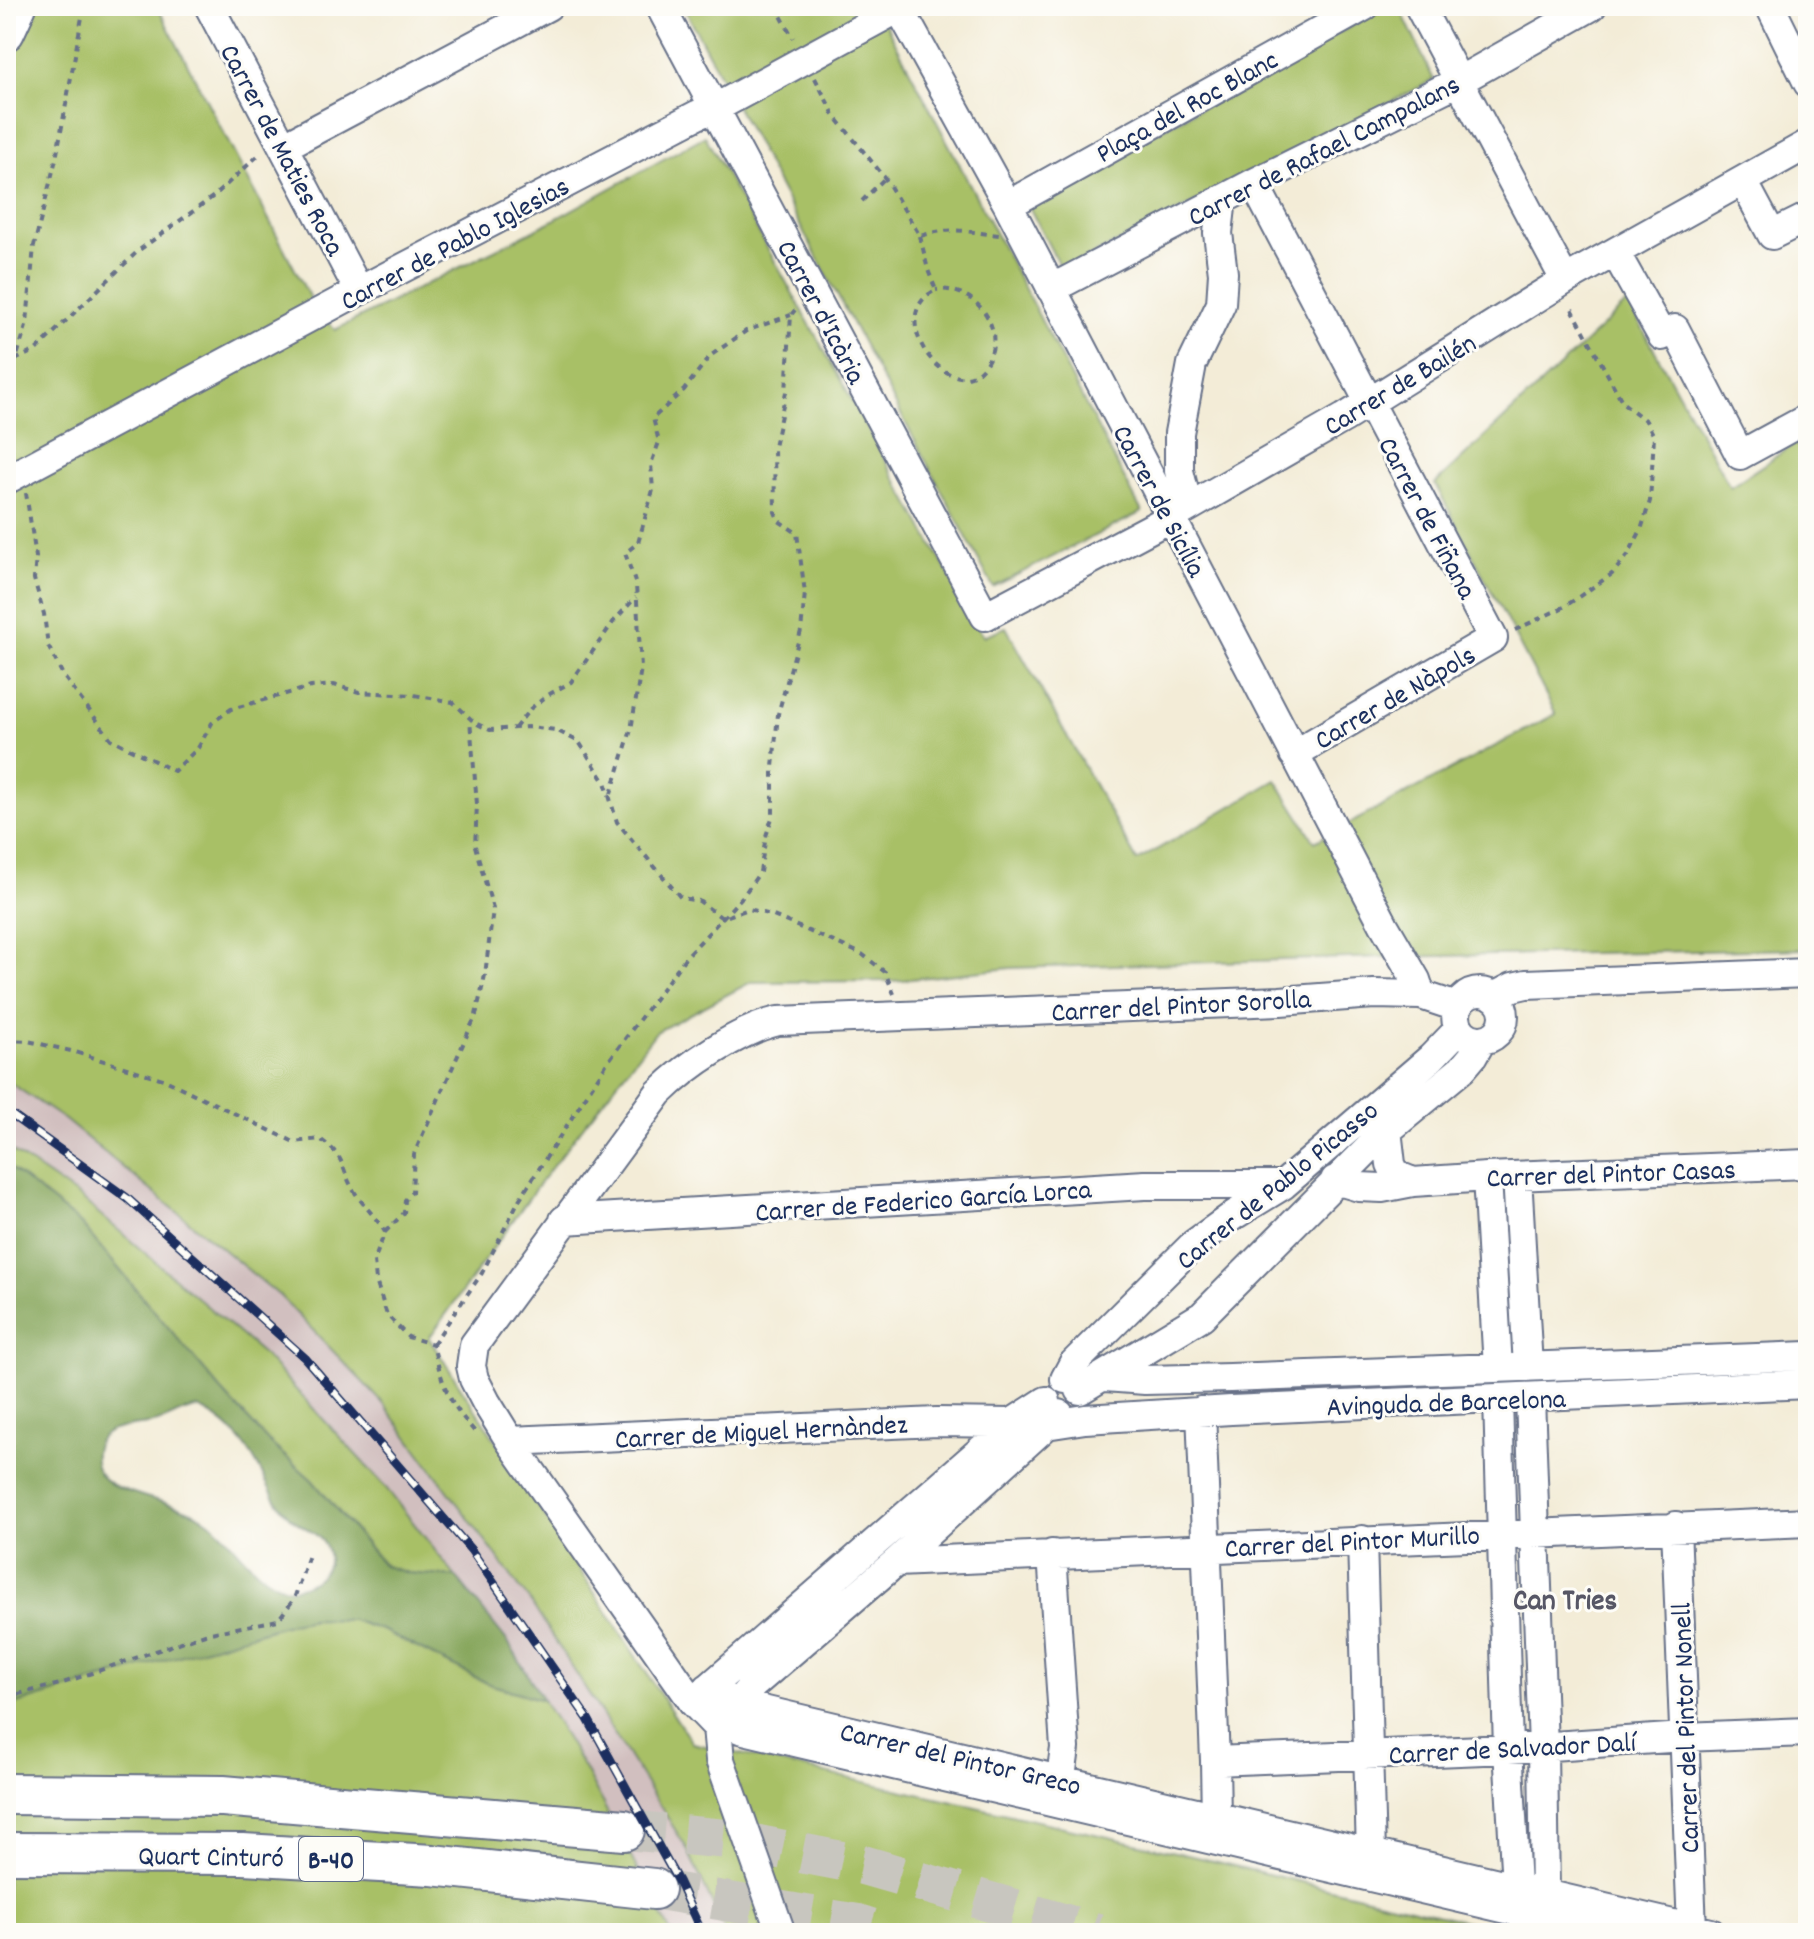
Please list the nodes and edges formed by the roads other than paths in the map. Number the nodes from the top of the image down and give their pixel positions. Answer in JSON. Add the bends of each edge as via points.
{"nodes":[{"id":1,"x":18,"y":6,"type":"edge"},
{"id":2,"x":548,"y":6,"type":"edge"},
{"id":3,"x":660,"y":6,"type":"edge"},
{"id":4,"x":1365,"y":6,"type":"edge"},
{"id":5,"x":1419,"y":6,"type":"edge"},
{"id":6,"x":1592,"y":6,"type":"edge"},
{"id":7,"x":1770,"y":6,"type":"edge"},
{"id":8,"x":900,"y":7,"type":"edge"},
{"id":9,"x":213,"y":8,"type":"edge"},
{"id":10,"x":6,"y":32,"type":"edge"},
{"id":11,"x":1459,"y":81,"type":"junction"},
{"id":12,"x":1808,"y":83,"type":"edge"},
{"id":13,"x":713,"y":108,"type":"junction"},
{"id":14,"x":281,"y":143,"type":"junction"},
{"id":15,"x":1808,"y":144,"type":"edge"},
{"id":16,"x":1743,"y":181,"type":"junction"},
{"id":17,"x":1254,"y":183,"type":"junction"},
{"id":18,"x":1222,"y":199,"type":"junction"},
{"id":19,"x":1014,"y":216,"type":"junction"},
{"id":20,"x":1808,"y":217,"type":"edge"},
{"id":21,"x":1615,"y":252,"type":"junction"},
{"id":22,"x":1051,"y":289,"type":"junction"},
{"id":23,"x":359,"y":291,"type":"junction"},
{"id":24,"x":1567,"y":291,"type":"junction"},
{"id":25,"x":1369,"y":402,"type":"junction"},
{"id":26,"x":1808,"y":418,"type":"edge"},
{"id":27,"x":16,"y":486,"type":"edge"},
{"id":28,"x":1179,"y":512,"type":"junction"},
{"id":29,"x":985,"y":616,"type":"joint"},
{"id":30,"x":1493,"y":638,"type":"joint"},
{"id":31,"x":1294,"y":754,"type":"junction"},
{"id":32,"x":1808,"y":973,"type":"edge"},
{"id":33,"x":1421,"y":995,"type":"junction"},
{"id":34,"x":1494,"y":997,"type":"junction"},
{"id":35,"x":1466,"y":1025,"type":"junction"},
{"id":36,"x":1387,"y":1130,"type":"junction"},
{"id":37,"x":1808,"y":1164,"type":"edge"},
{"id":38,"x":1517,"y":1176,"type":"junction"},
{"id":39,"x":1487,"y":1177,"type":"junction"},
{"id":40,"x":1335,"y":1180,"type":"junction"},
{"id":41,"x":1413,"y":1182,"type":"junction"},
{"id":42,"x":1283,"y":1185,"type":"junction"},
{"id":43,"x":564,"y":1220,"type":"junction"},
{"id":44,"x":1202,"y":1316,"type":"junction"},
{"id":45,"x":1808,"y":1356,"type":"edge"},
{"id":46,"x":1528,"y":1367,"type":"junction"},
{"id":47,"x":1498,"y":1368,"type":"junction"},
{"id":48,"x":1145,"y":1380,"type":"junction"},
{"id":49,"x":1808,"y":1384,"type":"edge"},
{"id":50,"x":1530,"y":1398,"type":"junction"},
{"id":51,"x":1498,"y":1399,"type":"junction"},
{"id":52,"x":1070,"y":1402,"type":"junction"},
{"id":53,"x":1201,"y":1411,"type":"junction"},
{"id":54,"x":1012,"y":1423,"type":"junction"},
{"id":55,"x":510,"y":1441,"type":"junction"},
{"id":56,"x":1808,"y":1522,"type":"edge"},
{"id":57,"x":1676,"y":1526,"type":"junction"},
{"id":58,"x":1535,"y":1532,"type":"junction"},
{"id":59,"x":1503,"y":1533,"type":"junction"},
{"id":60,"x":1362,"y":1540,"type":"junction"},
{"id":61,"x":1207,"y":1547,"type":"junction"},
{"id":62,"x":1052,"y":1554,"type":"junction"},
{"id":63,"x":896,"y":1562,"type":"junction"},
{"id":64,"x":695,"y":1693,"type":"junction"},
{"id":65,"x":726,"y":1716,"type":"junction"},
{"id":66,"x":1808,"y":1732,"type":"edge"},
{"id":67,"x":1684,"y":1737,"type":"junction"},
{"id":68,"x":1543,"y":1747,"type":"junction"},
{"id":69,"x":1508,"y":1749,"type":"junction"},
{"id":70,"x":1368,"y":1755,"type":"junction"},
{"id":71,"x":1215,"y":1761,"type":"junction"},
{"id":72,"x":1059,"y":1793,"type":"junction"},
{"id":73,"x":6,"y":1794,"type":"edge"},
{"id":74,"x":624,"y":1830,"type":"tunnel mouth"},
{"id":75,"x":1215,"y":1830,"type":"junction"},
{"id":76,"x":6,"y":1853,"type":"edge"},
{"id":77,"x":1371,"y":1854,"type":"junction"},
{"id":78,"x":654,"y":1889,"type":"tunnel mouth"},
{"id":79,"x":1530,"y":1902,"type":"junction"},
{"id":80,"x":1702,"y":1931,"type":"edge"},
{"id":81,"x":781,"y":1933,"type":"edge"},
{"id":82,"x":1609,"y":1933,"type":"edge"}],
"edges":[{"from":1,"to":10,"type":"main road"},
{"from":2,"to":14,"type":"street"},
{"from":3,"to":13,"type":"street","name":"Carrer d'Icària"},
{"from":4,"to":19,"type":"street","name":"Plaça del Roc Blanc"},
{"from":5,"to":11,"type":"street"},
{"from":6,"to":11,"type":"street","name":"Carrer de Rafael Campalans"},
{"from":7,"to":12,"type":"street"},
{"from":8,"to":13,"type":"street","name":"Carrer de Pablo Iglesias"},
{"from":8,"to":19,"type":"street","name":"Carrer de Sicília"},
{"from":9,"to":14,"type":"street","name":"Carrer de Maties Roca"},
{"from":11,"to":17,"type":"street","name":"Carrer de Rafael Campalans"},
{"from":11,"to":24,"type":"street"},
{"from":13,"to":23,"type":"street","name":"Carrer de Pablo Iglesias"},
{"from":13,"to":29,"type":"street","name":"Carrer d'Icària"},
{"from":14,"to":23,"type":"street","name":"Carrer de Maties Roca"},
{"from":15,"to":16,"type":"street","name":"Carrer de Bailén"},
{"from":16,"to":20,"type":"street","via":[[1772,235]]},
{"from":16,"to":21,"type":"street","name":"Carrer de Bailén"},
{"from":17,"to":18,"type":"street","name":"Carrer de Rafael Campalans"},
{"from":17,"to":25,"type":"street","name":"Carrer de Fiñana"},
{"from":18,"to":22,"type":"street","name":"Carrer de Rafael Campalans"},
{"from":18,"to":28,"type":"street","via":[[1221,304],[1192,364],[1179,433]]},
{"from":19,"to":22,"type":"street","name":"Carrer de Sicília"},
{"from":21,"to":24,"type":"street","name":"Carrer de Bailén"},
{"from":21,"to":26,"type":"street","via":[[1662,336],[1675,329],[1740,455]]},
{"from":22,"to":28,"type":"street","name":"Carrer de Sicília"},
{"from":23,"to":27,"type":"street","name":"Carrer de Pablo Iglesias"},
{"from":24,"to":25,"type":"street","name":"Carrer de Bailén"},
{"from":25,"to":28,"type":"street","name":"Carrer de Bailén"},
{"from":25,"to":30,"type":"street","name":"Carrer de Fiñana"},
{"from":28,"to":29,"type":"street","name":"Carrer de Bailén"},
{"from":28,"to":31,"type":"street","name":"Carrer de Sicília"},
{"from":30,"to":31,"type":"street","name":"Carrer de Nàpols"},
{"from":31,"to":33,"type":"street","name":"Carrer de Sicília"},
{"from":32,"to":34,"type":"street","via":[[1526,984]]},
{"from":33,"to":35,"type":"street","name":"Carrer del Pintor Sorolla"},
{"from":33,"to":43,"type":"street","name":"Carrer del Pintor Sorolla","via":[[766,1024],[677,1075]]},
{"from":34,"to":35,"type":"street","via":[[1474,992],[1465,997]]},
{"from":34,"to":35,"type":"street","via":[[1503,1011],[1494,1035]]},
{"from":35,"to":36,"type":"street","name":"Carrer de Pablo Picasso","via":[[1473,1056]]},
{"from":35,"to":42,"type":"street","name":"Carrer de Pablo Picasso"},
{"from":36,"to":40,"type":"street","name":"Carrer de Pablo Picasso"},
{"from":36,"to":41,"type":"street","via":[[1396,1175]]},
{"from":37,"to":38,"type":"street","name":"Carrer del Pintor Casas"},
{"from":38,"to":39,"type":"street","name":"Carrer del Pintor Casas"},
{"from":38,"to":46,"type":"street"},
{"from":39,"to":41,"type":"street","name":"Carrer del Pintor Casas"},
{"from":39,"to":47,"type":"street"},
{"from":40,"to":41,"type":"street","name":"Carrer del Pintor Casas","via":[[1382,1188]]},
{"from":40,"to":44,"type":"street","name":"Carrer de Pablo Picasso"},
{"from":42,"to":43,"type":"street","name":"Carrer de Federico García Lorca","via":[[1145,1185]]},
{"from":42,"to":52,"type":"street","name":"Carrer de Pablo Picasso","via":[[1194,1244],[1073,1364]]},
{"from":43,"to":55,"type":"street","via":[[471,1354],[479,1389]]},
{"from":44,"to":48,"type":"street","name":"Carrer de Pablo Picasso"},
{"from":44,"to":52,"type":"street","name":"Carrer de Pablo Picasso"},
{"from":45,"to":46,"type":"street","name":"Avinguda de Barcelona"},
{"from":46,"to":47,"type":"street","name":"Avinguda de Barcelona"},
{"from":47,"to":48,"type":"street","name":"Avinguda de Barcelona"},
{"from":48,"to":52,"type":"street","name":"Avinguda de Barcelona"},
{"from":49,"to":50,"type":"street","name":"Avinguda de Barcelona"},
{"from":50,"to":51,"type":"street","name":"Avinguda de Barcelona"},
{"from":50,"to":58,"type":"street"},
{"from":51,"to":53,"type":"street","name":"Avinguda de Barcelona"},
{"from":51,"to":59,"type":"street"},
{"from":52,"to":53,"type":"street","name":"Avinguda de Barcelona"},
{"from":52,"to":54,"type":"street","name":"Carrer de Pablo Picasso"},
{"from":52,"to":63,"type":"street","name":"Carrer de Pablo Picasso"},
{"from":53,"to":61,"type":"street"},
{"from":54,"to":55,"type":"street","name":"Carrer de Miguel Hernàndez"},
{"from":54,"to":64,"type":"street","name":"Carrer de Pablo Picasso"},
{"from":55,"to":64,"type":"street"},
{"from":56,"to":57,"type":"street","name":"Carrer del Pintor Murillo"},
{"from":57,"to":58,"type":"street","name":"Carrer del Pintor Murillo"},
{"from":57,"to":67,"type":"street","name":"Carrer del Pintor Nonell"},
{"from":58,"to":59,"type":"street","name":"Carrer del Pintor Murillo"},
{"from":58,"to":68,"type":"street"},
{"from":59,"to":60,"type":"street","name":"Carrer del Pintor Murillo"},
{"from":59,"to":69,"type":"street"},
{"from":60,"to":61,"type":"street","name":"Carrer del Pintor Murillo"},
{"from":60,"to":70,"type":"street"},
{"from":61,"to":62,"type":"street","name":"Carrer del Pintor Murillo"},
{"from":61,"to":71,"type":"street"},
{"from":62,"to":63,"type":"street","name":"Carrer del Pintor Murillo"},
{"from":62,"to":72,"type":"street","via":[[1065,1748]]},
{"from":63,"to":65,"type":"street","name":"Carrer de Pablo Picasso","via":[[753,1685]]},
{"from":64,"to":65,"type":"street"},
{"from":65,"to":72,"type":"street","name":"Carrer del Pintor Greco","via":[[740,1729]]},
{"from":65,"to":81,"type":"street","bridge":true,"via":[[720,1760]]},
{"from":66,"to":67,"type":"street","name":"Carrer de Salvador Dalí"},
{"from":67,"to":68,"type":"street","name":"Carrer de Salvador Dalí"},
{"from":67,"to":80,"type":"street","name":"Carrer del Pintor Nonell"},
{"from":68,"to":69,"type":"street","name":"Carrer de Salvador Dalí"},
{"from":68,"to":79,"type":"street"},
{"from":69,"to":70,"type":"street","name":"Carrer de Salvador Dalí"},
{"from":69,"to":79,"type":"street"},
{"from":70,"to":71,"type":"street","name":"Carrer de Salvador Dalí"},
{"from":70,"to":77,"type":"street"},
{"from":71,"to":75,"type":"street"},
{"from":72,"to":75,"type":"street","name":"Carrer del Pintor Greco"},
{"from":73,"to":74,"type":"highway","name":"Quart Cinturó","number":"B-40","via":[[223,1796]]},
{"from":75,"to":77,"type":"street","name":"Carrer del Pintor Greco"},
{"from":75,"to":79,"type":"street","name":"Carrer del Pintor Greco"},
{"from":76,"to":78,"type":"highway","name":"Quart Cinturó","number":"B-40","via":[[243,1854],[432,1865]]},
{"from":77,"to":79,"type":"street","name":"Carrer del Pintor Greco"},
{"from":79,"to":80,"type":"street","name":"Carrer del Pintor Greco"},
{"from":79,"to":82,"type":"street","name":"Carrer del Pintor Greco"}]}
